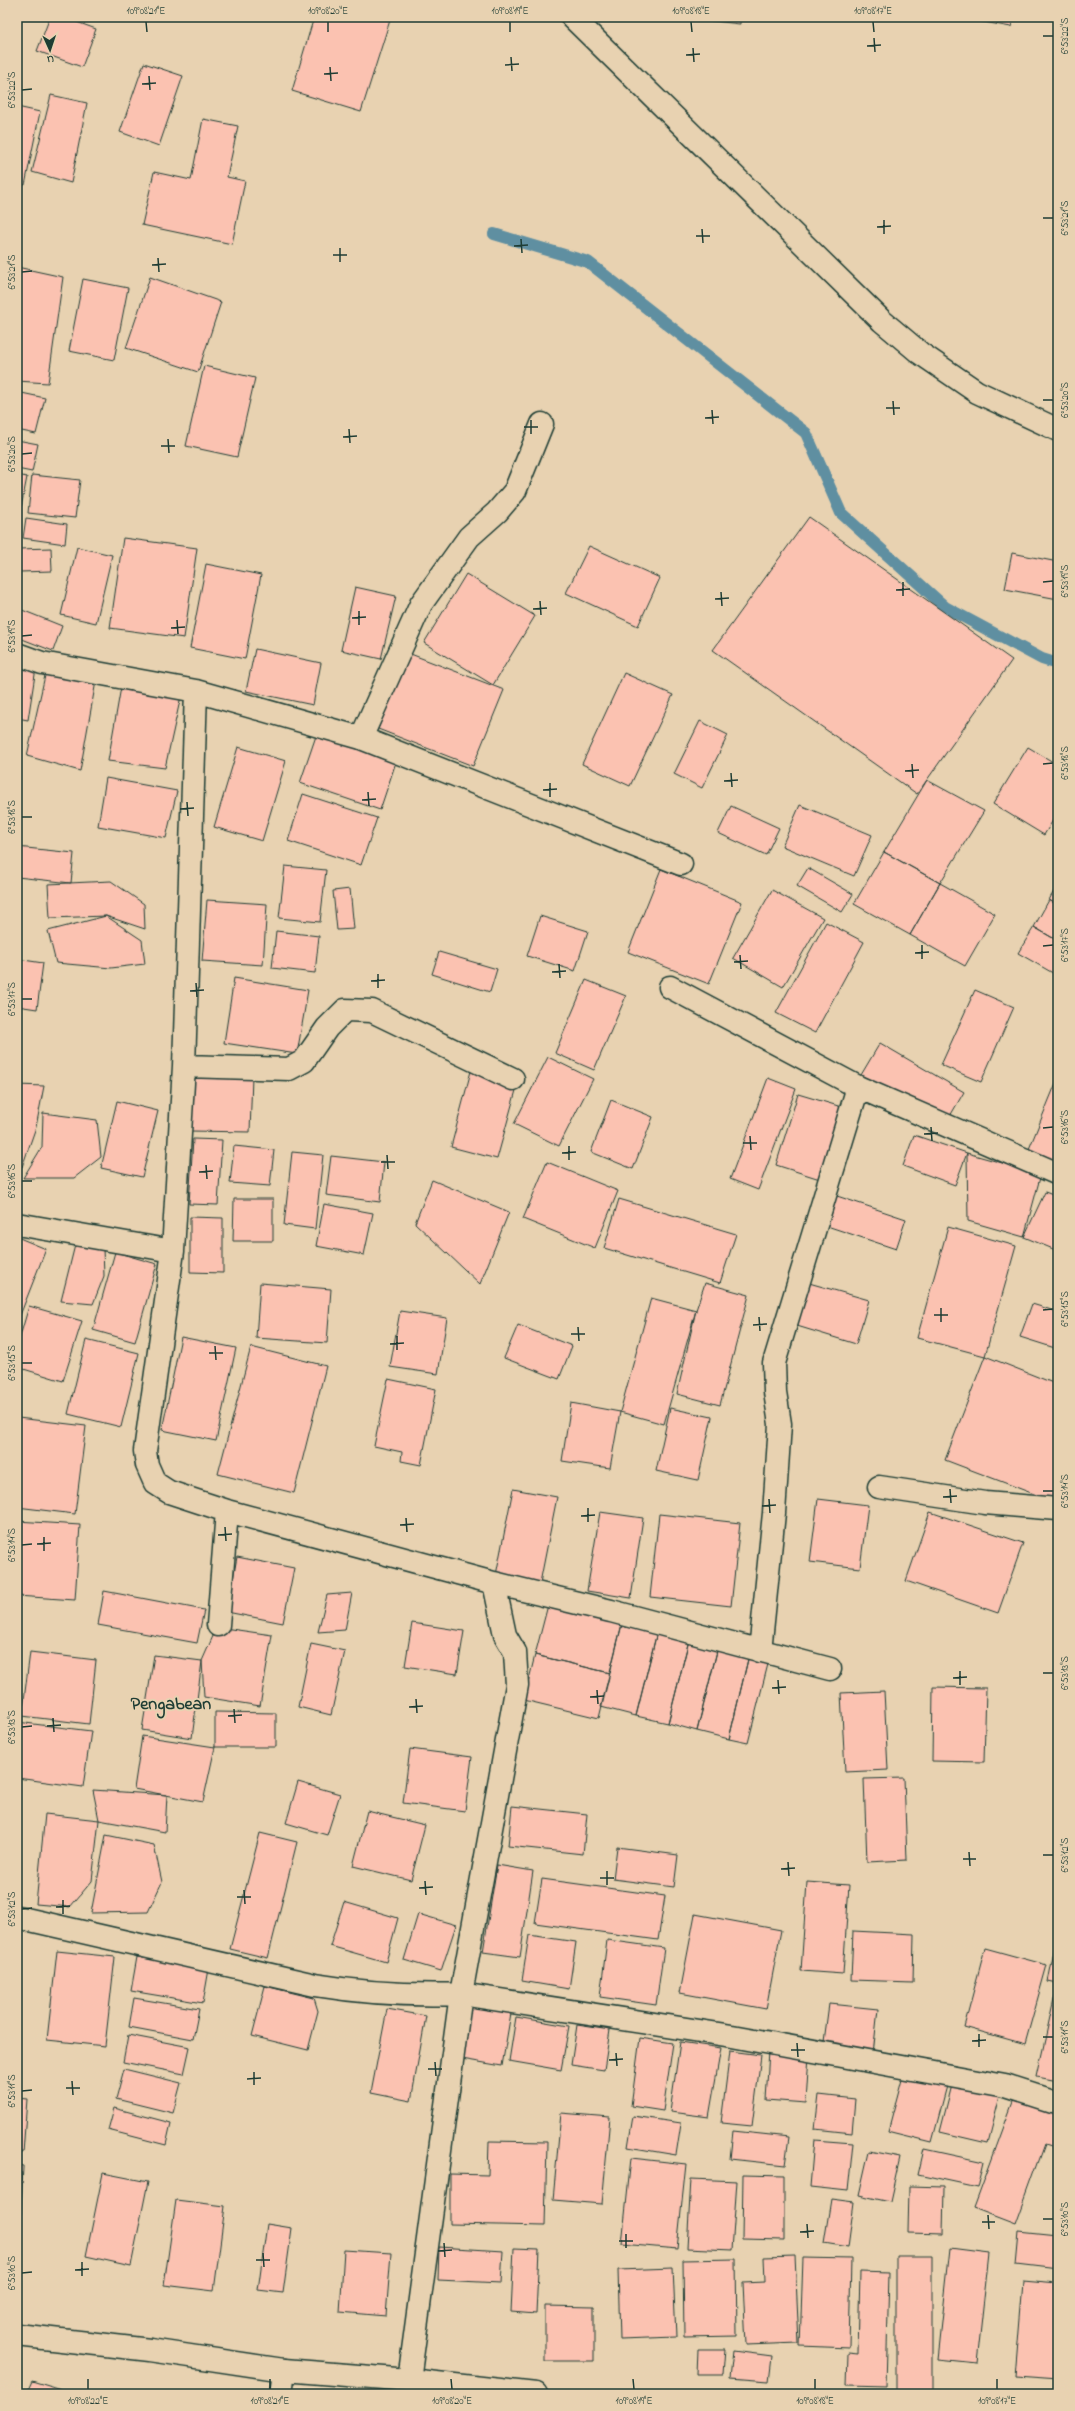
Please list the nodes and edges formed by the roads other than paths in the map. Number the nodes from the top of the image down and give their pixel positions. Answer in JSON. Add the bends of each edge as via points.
{"nodes":[{"id":1,"x":572,"y":17,"type":"edge"},
{"id":2,"x":542,"y":424,"type":"dead end"},
{"id":3,"x":1058,"y":430,"type":"edge"},
{"id":4,"x":17,"y":654,"type":"edge"},
{"id":5,"x":196,"y":691,"type":"junction"},
{"id":6,"x":361,"y":738,"type":"junction"},
{"id":7,"x":681,"y":864,"type":"dead end"},
{"id":8,"x":670,"y":987,"type":"dead end"},
{"id":9,"x":184,"y":1066,"type":"junction"},
{"id":10,"x":513,"y":1079,"type":"dead end"},
{"id":11,"x":858,"y":1088,"type":"junction"},
{"id":12,"x":1058,"y":1174,"type":"edge"},
{"id":13,"x":17,"y":1224,"type":"edge"},
{"id":14,"x":173,"y":1251,"type":"junction"},
{"id":15,"x":879,"y":1487,"type":"dead end"},
{"id":16,"x":1058,"y":1509,"type":"edge"},
{"id":17,"x":226,"y":1511,"type":"junction"},
{"id":18,"x":494,"y":1583,"type":"junction"},
{"id":19,"x":218,"y":1625,"type":"dead end"},
{"id":20,"x":760,"y":1650,"type":"junction"},
{"id":21,"x":830,"y":1669,"type":"dead end"},
{"id":22,"x":17,"y":1918,"type":"edge"},
{"id":23,"x":461,"y":1994,"type":"junction"},
{"id":24,"x":1058,"y":2103,"type":"edge"},
{"id":25,"x":17,"y":2335,"type":"edge"},
{"id":26,"x":284,"y":2370,"type":"junction"},
{"id":27,"x":409,"y":2380,"type":"junction"},
{"id":28,"x":281,"y":2394,"type":"edge"},
{"id":29,"x":536,"y":2394,"type":"edge"}],
"edges":[{"from":1,"to":3,"type":"street","via":[[882,321],[920,354],[977,392]]},
{"from":2,"to":6,"type":"street","via":[[515,491],[497,512],[469,537],[421,604]]},
{"from":4,"to":5,"type":"street","via":[[42,663]]},
{"from":5,"to":6,"type":"street"},
{"from":5,"to":9,"type":"street"},
{"from":6,"to":7,"type":"street"},
{"from":8,"to":11,"type":"street"},
{"from":9,"to":10,"type":"street","via":[[289,1069],[304,1061],[327,1028],[345,1010],[372,1012]]},
{"from":9,"to":14,"type":"street"},
{"from":11,"to":12,"type":"street"},
{"from":11,"to":20,"type":"street","via":[[774,1363],[780,1424]]},
{"from":13,"to":14,"type":"street"},
{"from":14,"to":17,"type":"street","via":[[145,1451],[147,1465],[155,1483],[169,1492]]},
{"from":15,"to":16,"type":"street","via":[[984,1502]]},
{"from":17,"to":18,"type":"street"},
{"from":17,"to":19,"type":"street"},
{"from":18,"to":20,"type":"street","via":[[611,1610]]},
{"from":18,"to":23,"type":"street","via":[[505,1635],[515,1652],[517,1686]]},
{"from":20,"to":21,"type":"street"},
{"from":22,"to":23,"type":"street","via":[[322,1986],[363,1993],[424,1996]]},
{"from":23,"to":24,"type":"street","via":[[732,2036],[1005,2086]]},
{"from":23,"to":27,"type":"street"},
{"from":25,"to":26,"type":"street","via":[[150,2350]]},
{"from":26,"to":27,"type":"street"},
{"from":26,"to":28,"type":"street"},
{"from":27,"to":29,"type":"street"}]}
